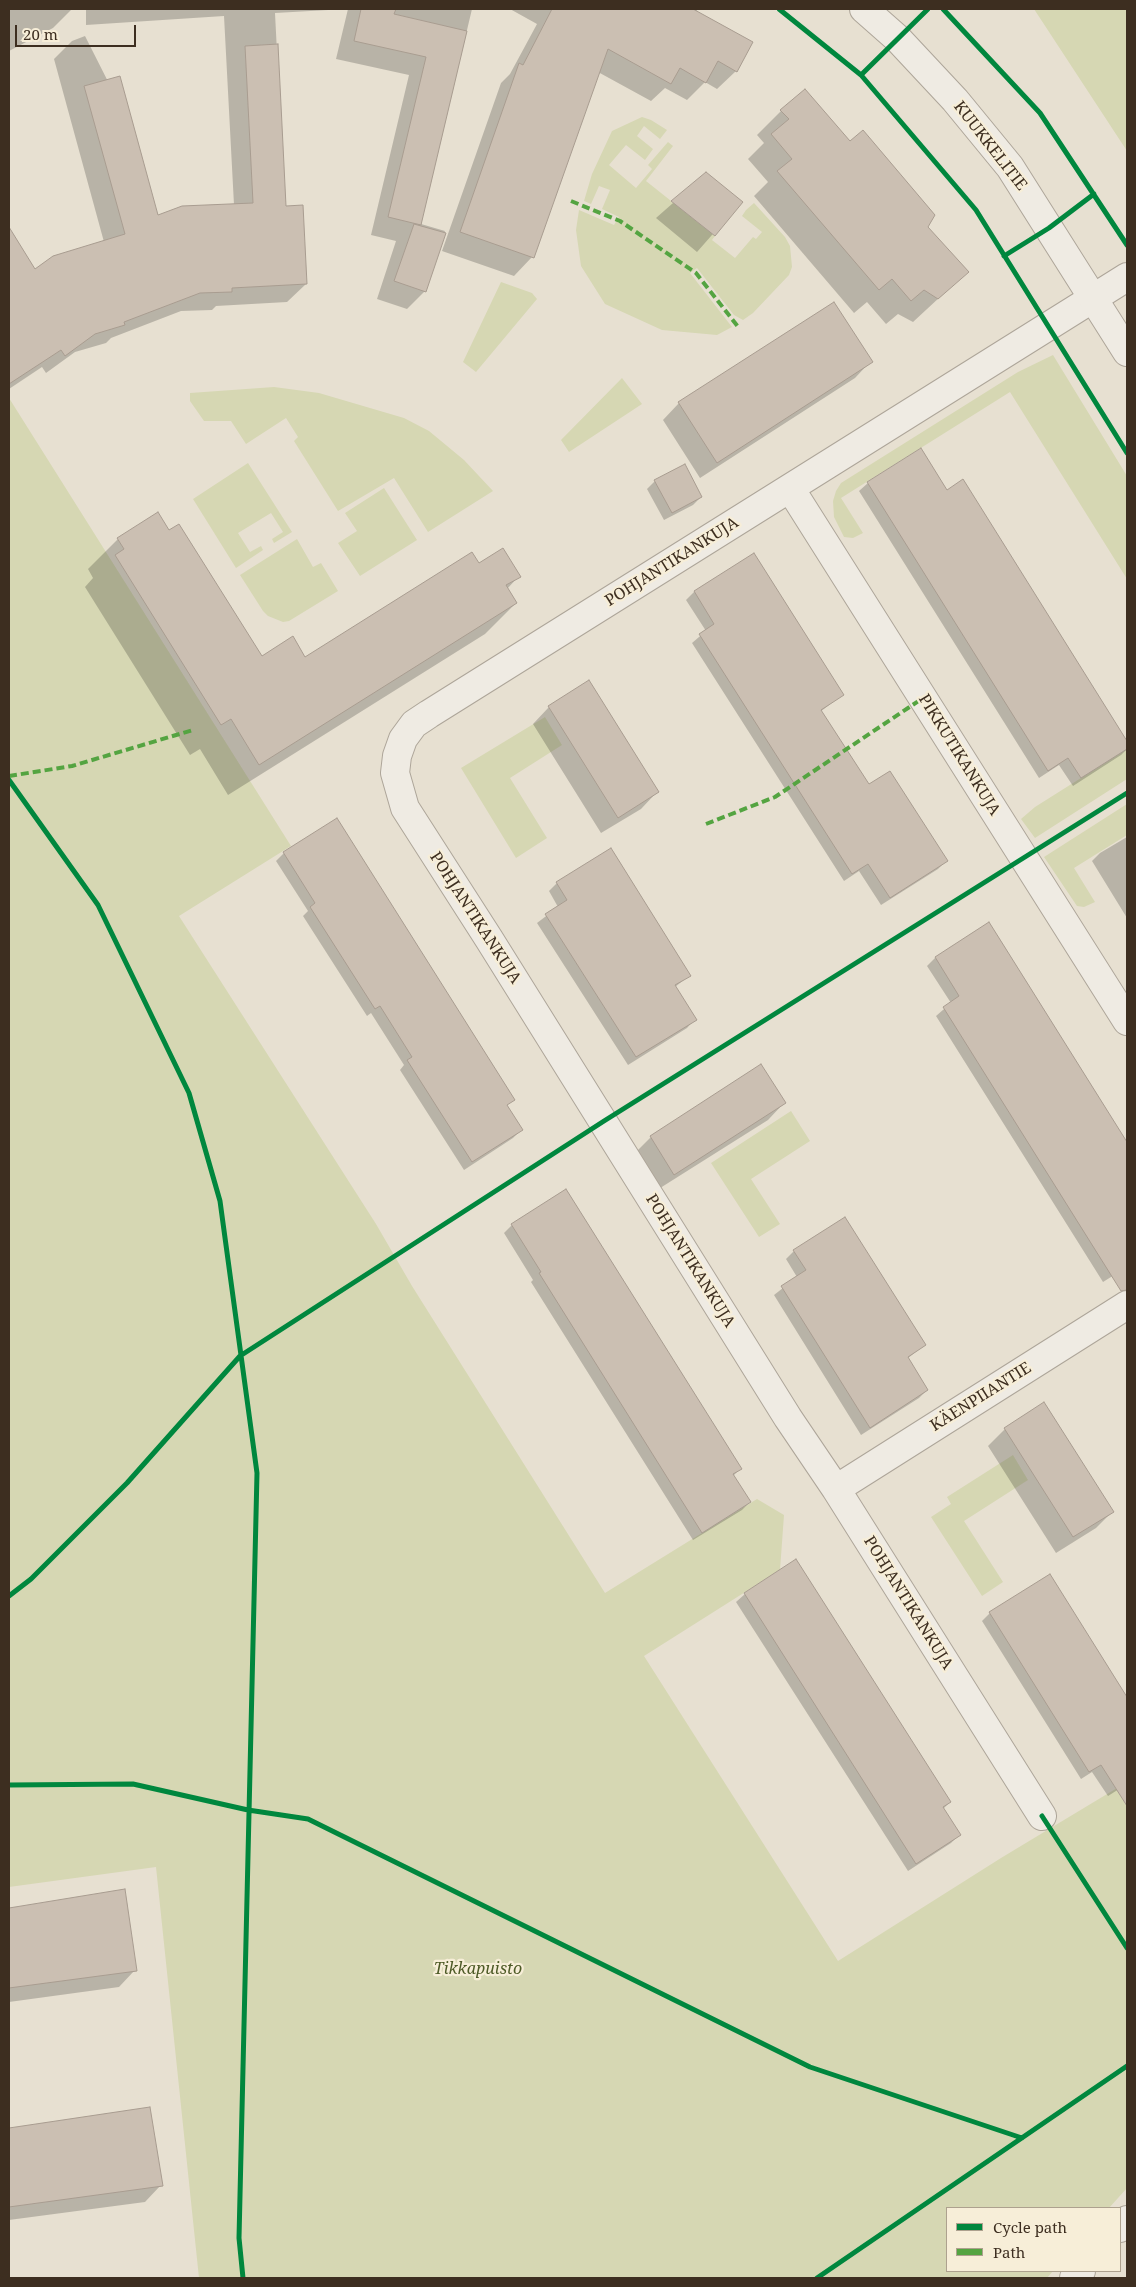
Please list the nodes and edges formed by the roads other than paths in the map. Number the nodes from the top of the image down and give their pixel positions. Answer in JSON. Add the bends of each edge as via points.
{"nodes":[{"id":1,"x":864,"y":9,"type":"edge"},
{"id":2,"x":1127,"y":277,"type":"edge"},
{"id":3,"x":1093,"y":298,"type":"junction"},
{"id":4,"x":1127,"y":352,"type":"edge"},
{"id":5,"x":790,"y":488,"type":"junction"},
{"id":6,"x":1127,"y":1021,"type":"edge"},
{"id":7,"x":1127,"y":1305,"type":"edge"},
{"id":8,"x":836,"y":1489,"type":"junction"},
{"id":9,"x":1042,"y":1816,"type":"dead end"}],
"edges":[{"from":1,"to":3,"type":"street","name":"KUUKKELITIE","via":[[898,39],[955,100],[1010,166]]},
{"from":2,"to":3,"type":"street","name":"POHJANTIKANKUJA"},
{"from":3,"to":4,"type":"street","name":"KUUKKELITIE"},
{"from":3,"to":5,"type":"street","name":"POHJANTIKANKUJA"},
{"from":5,"to":6,"type":"street","name":"PIKKUTIKANKUJA"},
{"from":5,"to":8,"type":"street","name":"POHJANTIKANKUJA","via":[[414,724],[400,747],[395,773],[405,808],[788,1418]]},
{"from":7,"to":8,"type":"street","name":"KÄENPIIANTIE"},
{"from":8,"to":9,"type":"street","name":"POHJANTIKANKUJA"}]}
